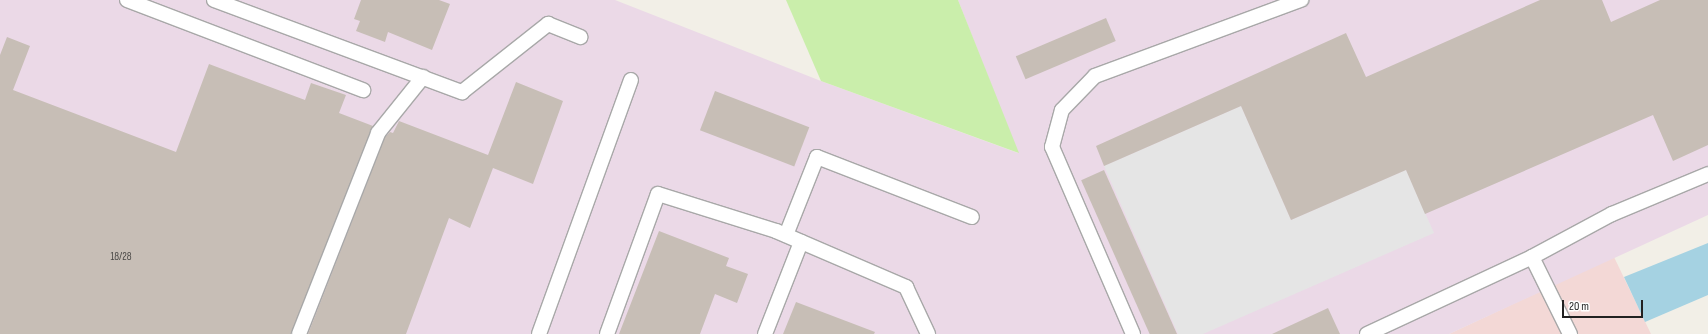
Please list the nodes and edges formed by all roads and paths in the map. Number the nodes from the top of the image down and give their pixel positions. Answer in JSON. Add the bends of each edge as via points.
{"nodes":[{"id":1,"x":127,"y":0,"type":"edge"},
{"id":2,"x":214,"y":0,"type":"edge"},
{"id":3,"x":1301,"y":0,"type":"edge"},
{"id":4,"x":580,"y":37,"type":"dead end"},
{"id":5,"x":423,"y":78,"type":"junction"},
{"id":6,"x":631,"y":80,"type":"dead end"},
{"id":7,"x":363,"y":90,"type":"dead end"},
{"id":8,"x":1708,"y":174,"type":"edge"},
{"id":9,"x":972,"y":217,"type":"dead end"},
{"id":10,"x":786,"y":235,"type":"junction"},
{"id":11,"x":801,"y":242,"type":"junction"},
{"id":12,"x":1532,"y":257,"type":"junction"},
{"id":13,"x":299,"y":334,"type":"edge"},
{"id":14,"x":539,"y":334,"type":"edge"},
{"id":15,"x":607,"y":334,"type":"edge"},
{"id":16,"x":765,"y":334,"type":"edge"},
{"id":17,"x":928,"y":334,"type":"edge"},
{"id":18,"x":1133,"y":334,"type":"edge"},
{"id":19,"x":1367,"y":334,"type":"edge"},
{"id":20,"x":1570,"y":334,"type":"edge"}],
"edges":[{"from":1,"to":7,"type":"lane"},
{"from":2,"to":5,"type":"lane"},
{"from":3,"to":18,"type":"lane","via":[[1095,76],[1062,110],[1052,147]]},
{"from":4,"to":5,"type":"lane","via":[[548,24],[462,92]]},
{"from":5,"to":13,"type":"lane","via":[[378,133]]},
{"from":6,"to":14,"type":"lane"},
{"from":8,"to":12,"type":"lane","via":[[1612,214]]},
{"from":9,"to":10,"type":"lane","via":[[817,157]]},
{"from":10,"to":11,"type":"lane"},
{"from":10,"to":15,"type":"lane","via":[[658,194]]},
{"from":11,"to":16,"type":"lane"},
{"from":11,"to":17,"type":"lane","via":[[906,288]]},
{"from":12,"to":19,"type":"lane"},
{"from":12,"to":20,"type":"lane"}]}
